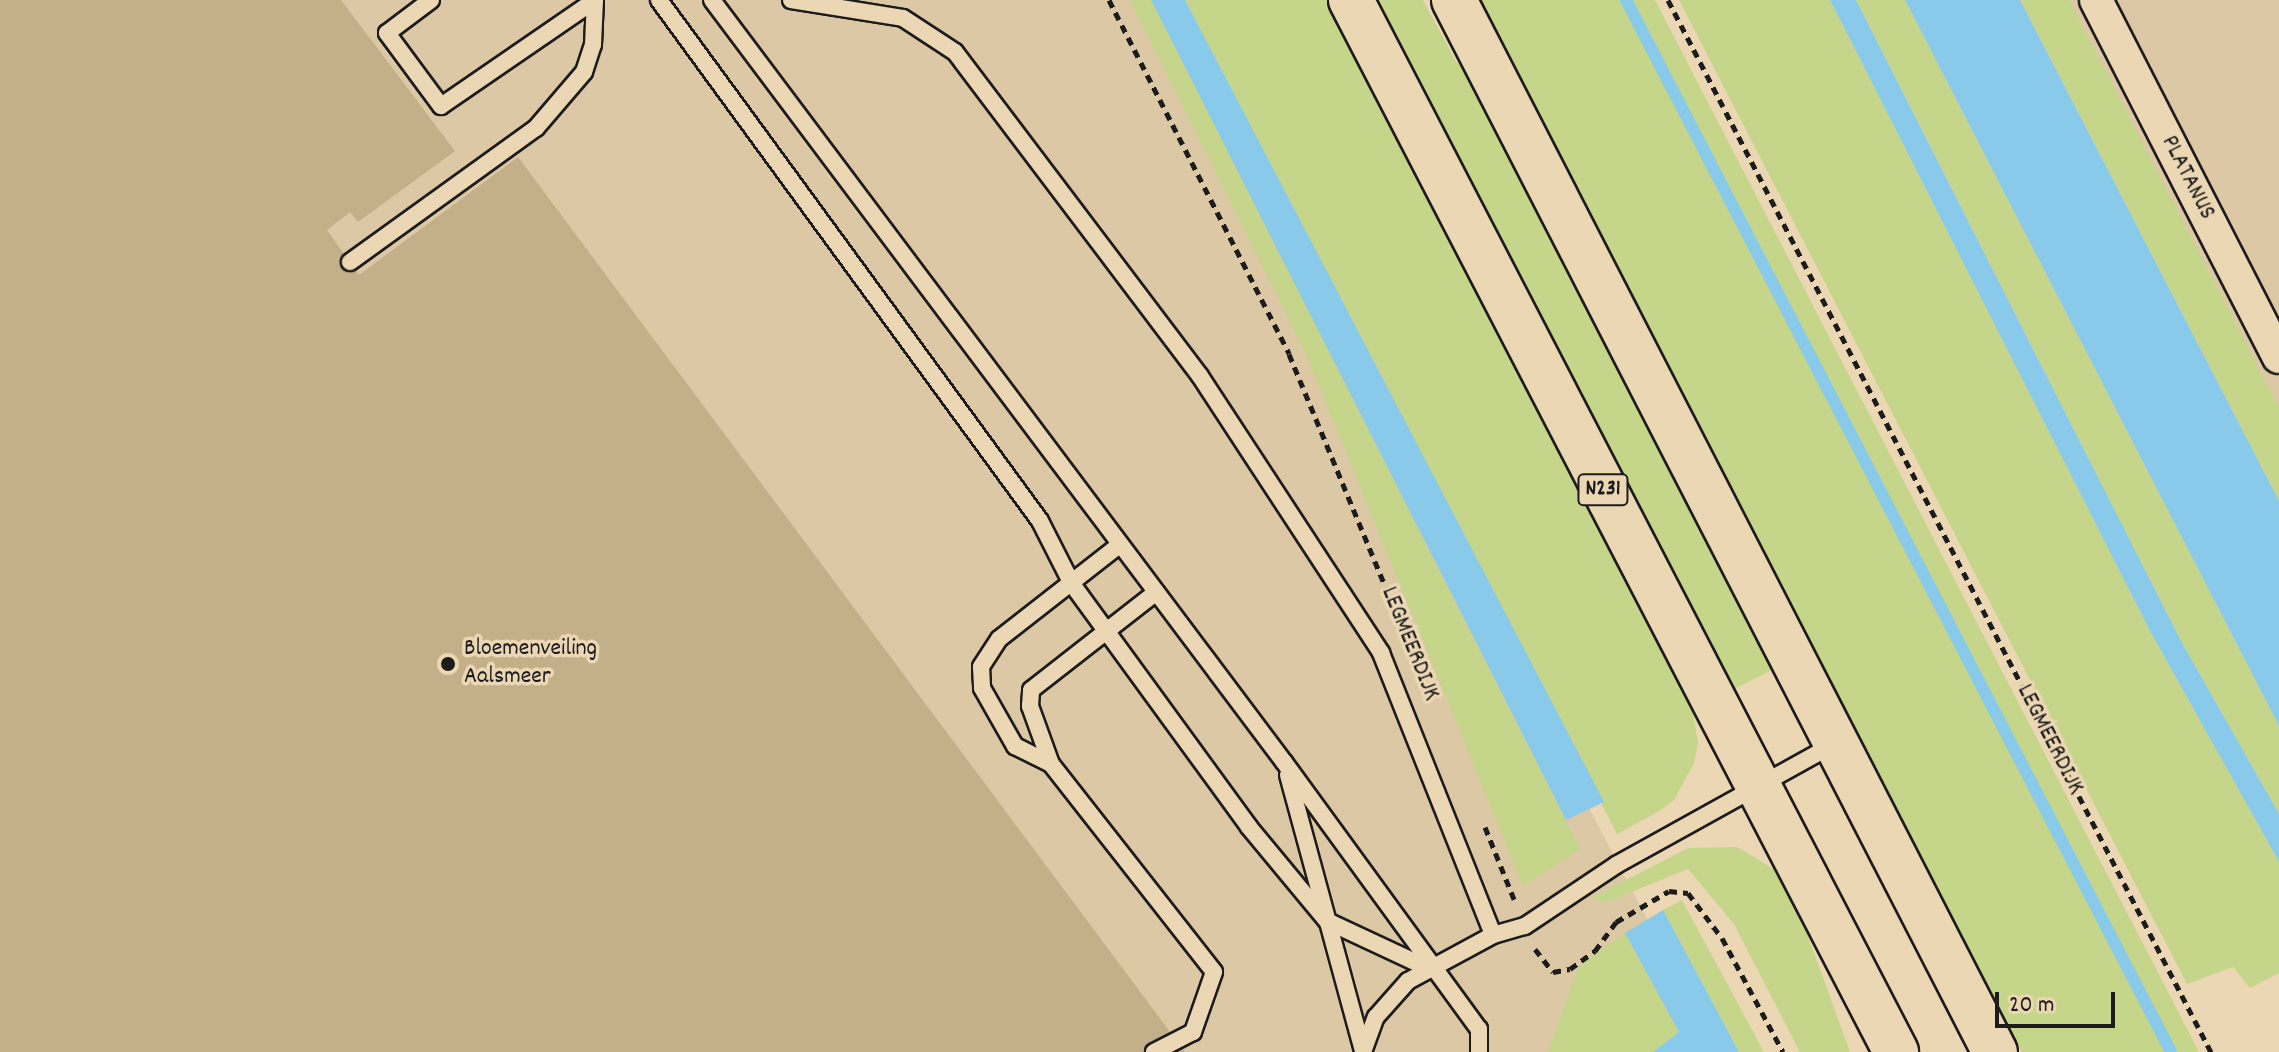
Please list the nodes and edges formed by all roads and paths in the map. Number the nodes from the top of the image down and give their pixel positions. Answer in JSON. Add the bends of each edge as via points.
{"nodes":[{"id":1,"x":431,"y":0,"type":"edge"},
{"id":2,"x":595,"y":0,"type":"edge"},
{"id":3,"x":659,"y":0,"type":"edge"},
{"id":4,"x":712,"y":0,"type":"edge"},
{"id":5,"x":791,"y":0,"type":"edge"},
{"id":6,"x":1109,"y":0,"type":"edge"},
{"id":7,"x":1351,"y":0,"type":"edge"},
{"id":8,"x":1454,"y":0,"type":"edge"},
{"id":9,"x":1668,"y":0,"type":"edge"},
{"id":10,"x":2096,"y":0,"type":"edge"},
{"id":11,"x":350,"y":262,"type":"dead end"},
{"id":12,"x":2279,"y":357,"type":"edge"},
{"id":13,"x":1118,"y":546,"type":"junction"},
{"id":14,"x":1072,"y":584,"type":"junction"},
{"id":15,"x":1155,"y":593,"type":"junction"},
{"id":16,"x":1106,"y":632,"type":"junction"},
{"id":17,"x":1404,"y":632,"type":"dead end"},
{"id":18,"x":1835,"y":744,"type":"junction"},
{"id":19,"x":1284,"y":762,"type":"junction"},
{"id":20,"x":1051,"y":764,"type":"junction"},
{"id":21,"x":1757,"y":791,"type":"junction"},
{"id":22,"x":1483,"y":823,"type":"dead end"},
{"id":23,"x":1327,"y":921,"type":"junction"},
{"id":24,"x":1525,"y":926,"type":"junction"},
{"id":25,"x":1493,"y":935,"type":"junction"},
{"id":26,"x":1432,"y":970,"type":"junction"},
{"id":27,"x":1154,"y":1052,"type":"edge"},
{"id":28,"x":1363,"y":1052,"type":"edge"},
{"id":29,"x":1479,"y":1052,"type":"edge"},
{"id":30,"x":1783,"y":1052,"type":"edge"},
{"id":31,"x":1896,"y":1052,"type":"edge"},
{"id":32,"x":1995,"y":1052,"type":"edge"},
{"id":33,"x":2211,"y":1052,"type":"edge"}],
"edges":[{"from":1,"to":2,"type":"lane","via":[[387,33],[441,106]]},
{"from":2,"to":11,"type":"lane","via":[[593,45],[584,72],[536,128]]},
{"from":3,"to":14,"type":"lane","via":[[1040,521]]},
{"from":4,"to":13,"type":"lane"},
{"from":5,"to":25,"type":"lane","via":[[903,18],[955,52],[1200,376],[1381,653]]},
{"from":6,"to":17,"type":"path","name":"LEGMEERDIJK","via":[[1289,354]]},
{"from":7,"to":21,"type":"main road","number":"N231"},
{"from":8,"to":18,"type":"main road"},
{"from":9,"to":33,"type":"path","name":"LEGMEERDIJK"},
{"from":10,"to":12,"type":"street","name":"PLATANUS"},
{"from":13,"to":14,"type":"lane"},
{"from":13,"to":15,"type":"lane"},
{"from":14,"to":16,"type":"lane"},
{"from":14,"to":20,"type":"lane","via":[[999,639],[981,667],[982,688],[1015,746]]},
{"from":15,"to":16,"type":"lane"},
{"from":15,"to":19,"type":"lane"},
{"from":16,"to":20,"type":"lane","via":[[1031,690],[1030,706]]},
{"from":16,"to":23,"type":"lane","via":[[1249,827]]},
{"from":18,"to":21,"type":"lane"},
{"from":18,"to":32,"type":"main road"},
{"from":19,"to":23,"type":"lane"},
{"from":19,"to":26,"type":"lane"},
{"from":20,"to":27,"type":"lane","via":[[1214,972],[1193,1032]]},
{"from":21,"to":24,"type":"lane","via":[[1616,865]]},
{"from":21,"to":31,"type":"main road","number":"N231"},
{"from":22,"to":24,"type":"path"},
{"from":23,"to":26,"type":"lane"},
{"from":23,"to":28,"type":"lane"},
{"from":24,"to":25,"type":"lane"},
{"from":24,"to":30,"type":"path","via":[[1540,961],[1553,972],[1595,951],[1616,922],[1669,891],[1688,893],[1705,909]]},
{"from":25,"to":26,"type":"lane"},
{"from":26,"to":28,"type":"lane","via":[[1408,981],[1376,1017]]},
{"from":26,"to":29,"type":"lane","via":[[1479,1029]]}]}
